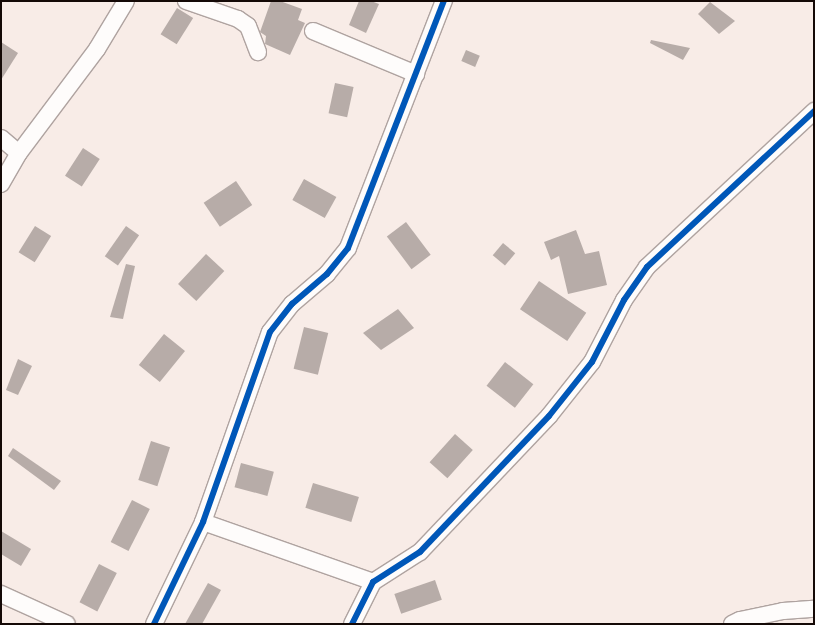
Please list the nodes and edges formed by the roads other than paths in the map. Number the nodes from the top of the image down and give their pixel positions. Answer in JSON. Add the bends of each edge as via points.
{"nodes":[{"id":1,"x":126,"y":1,"type":"edge"},
{"id":2,"x":186,"y":1,"type":"edge"},
{"id":3,"x":444,"y":1,"type":"edge"},
{"id":4,"x":313,"y":30,"type":"dead end"},
{"id":5,"x":258,"y":52,"type":"dead end"},
{"id":6,"x":416,"y":74,"type":"junction"},
{"id":7,"x":814,"y":111,"type":"edge"},
{"id":8,"x":1,"y":138,"type":"edge"},
{"id":9,"x":19,"y":153,"type":"junction"},
{"id":10,"x":1,"y":184,"type":"edge"},
{"id":11,"x":202,"y":522,"type":"junction"},
{"id":12,"x":372,"y":582,"type":"junction"},
{"id":13,"x":1,"y":594,"type":"edge"},
{"id":14,"x":814,"y":609,"type":"edge"},
{"id":15,"x":67,"y":624,"type":"edge"},
{"id":16,"x":154,"y":624,"type":"edge"},
{"id":17,"x":352,"y":624,"type":"edge"},
{"id":18,"x":732,"y":624,"type":"edge"}],
"edges":[{"from":1,"to":9,"type":"street","via":[[97,50]]},
{"from":2,"to":5,"type":"street","via":[[238,19],[248,26]]},
{"from":3,"to":6,"type":"street"},
{"from":4,"to":6,"type":"street"},
{"from":6,"to":11,"type":"street","via":[[348,248],[327,274],[292,304],[270,332]]},
{"from":7,"to":12,"type":"street","via":[[647,267],[624,300],[592,362],[549,416],[420,552]]},
{"from":8,"to":9,"type":"street"},
{"from":9,"to":10,"type":"street"},
{"from":11,"to":12,"type":"street"},
{"from":11,"to":16,"type":"street"},
{"from":12,"to":17,"type":"street"},
{"from":13,"to":15,"type":"street"},
{"from":14,"to":18,"type":"street","via":[[784,611]]}]}
